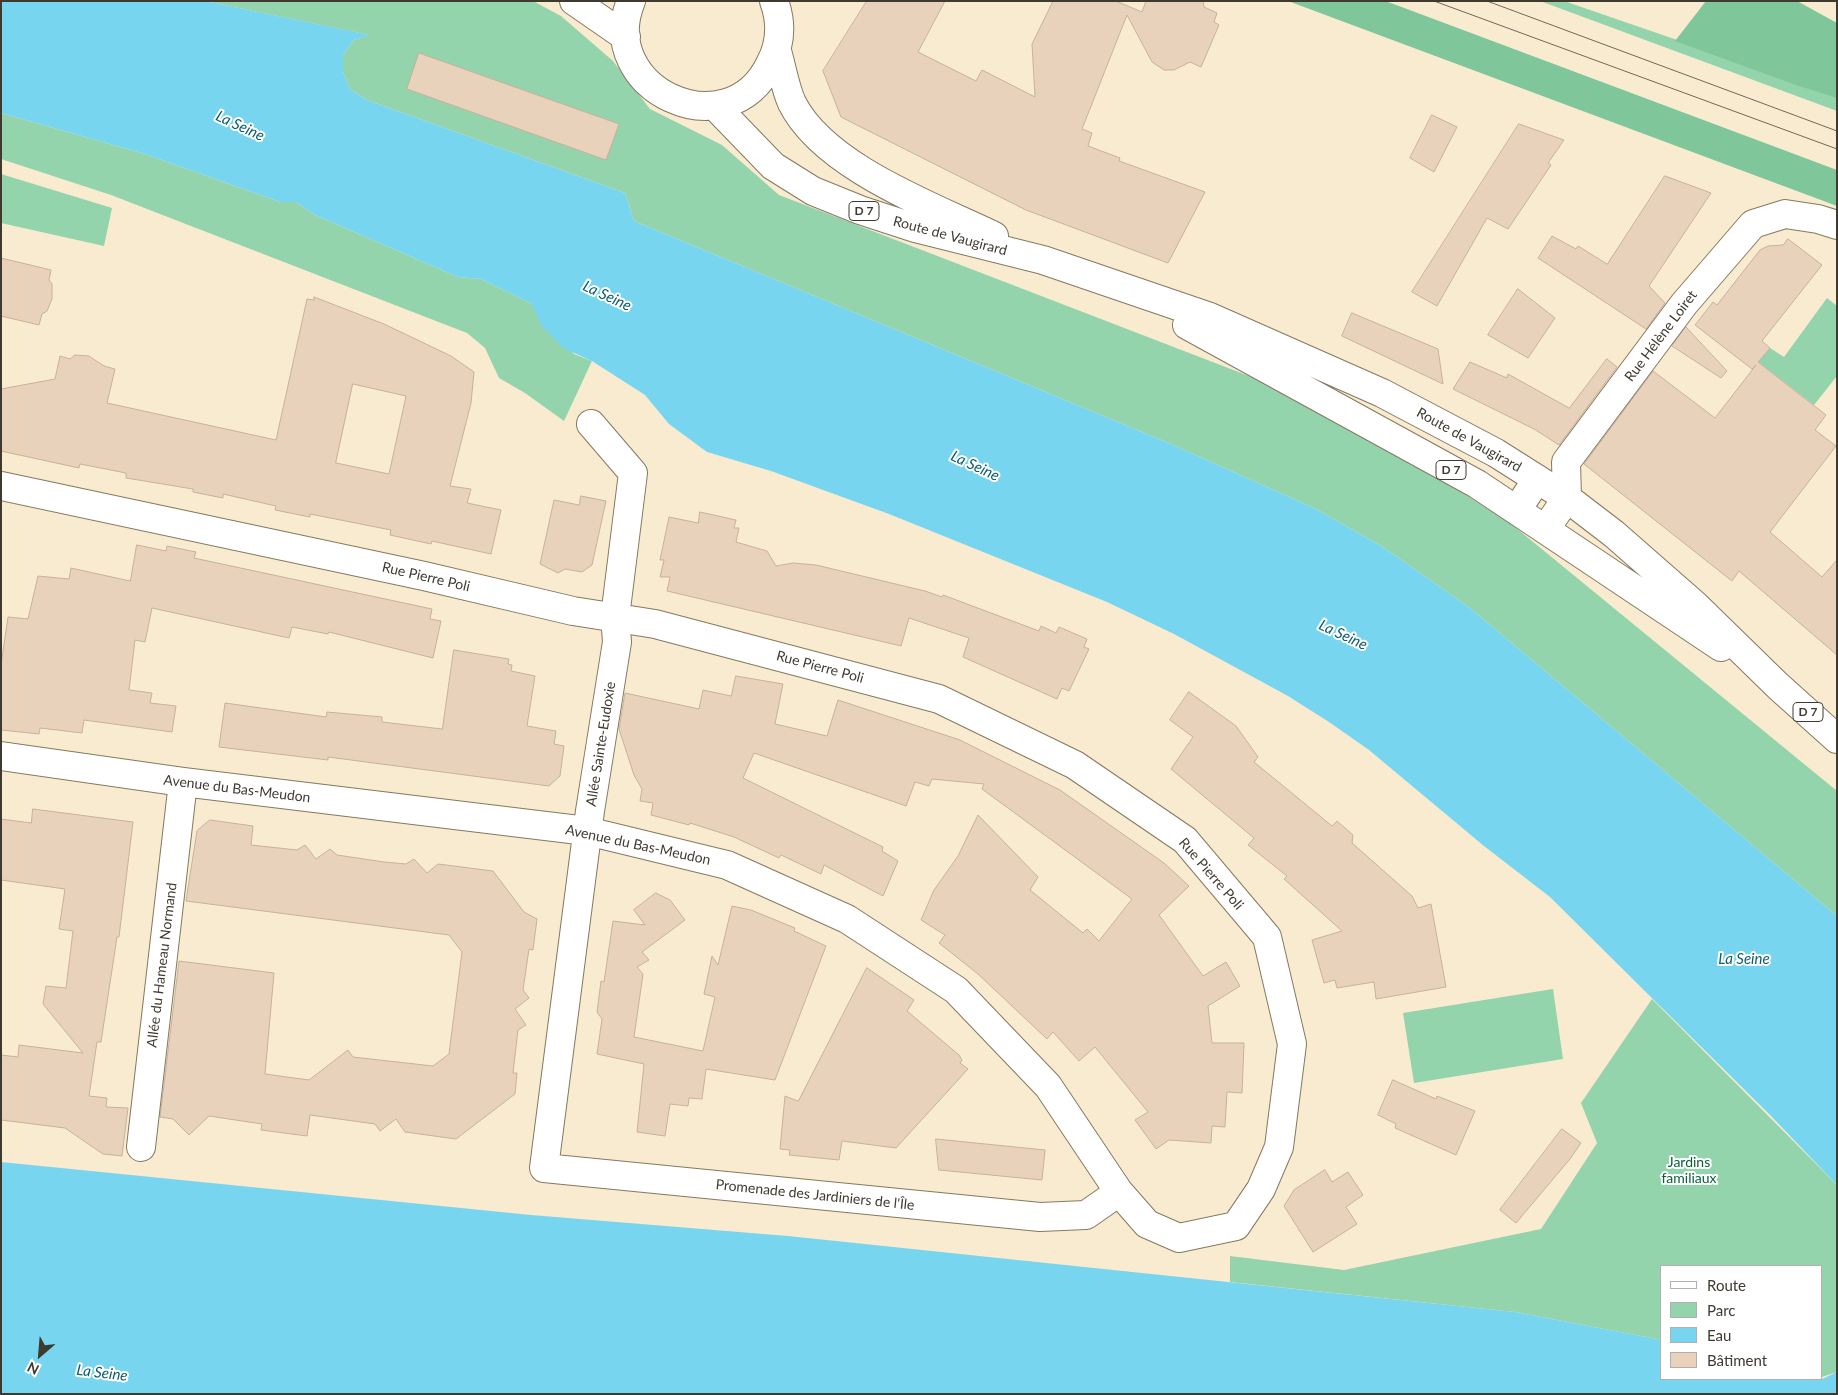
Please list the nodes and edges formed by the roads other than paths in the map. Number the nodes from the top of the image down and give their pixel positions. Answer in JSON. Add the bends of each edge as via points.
{"nodes":[{"id":1,"x":574,"y":1,"type":"edge"},
{"id":2,"x":631,"y":1,"type":"edge"},
{"id":3,"x":775,"y":2,"type":"edge"},
{"id":4,"x":626,"y":37,"type":"junction"},
{"id":5,"x":777,"y":51,"type":"junction"},
{"id":6,"x":715,"y":106,"type":"junction"},
{"id":7,"x":1837,"y":225,"type":"edge"},
{"id":8,"x":1043,"y":260,"type":"junction"},
{"id":9,"x":1106,"y":282,"type":"junction"},
{"id":10,"x":591,"y":424,"type":"dead end"},
{"id":11,"x":1537,"y":479,"type":"junction"},
{"id":12,"x":1,"y":486,"type":"edge"},
{"id":13,"x":1567,"y":498,"type":"junction"},
{"id":14,"x":1517,"y":510,"type":"junction"},
{"id":15,"x":1546,"y":528,"type":"junction"},
{"id":16,"x":615,"y":617,"type":"junction"},
{"id":17,"x":1778,"y":686,"type":"junction"},
{"id":18,"x":1837,"y":739,"type":"edge"},
{"id":19,"x":1,"y":756,"type":"edge"},
{"id":20,"x":183,"y":782,"type":"junction"},
{"id":21,"x":587,"y":831,"type":"junction"},
{"id":22,"x":140,"y":1147,"type":"dead end"},
{"id":23,"x":544,"y":1168,"type":"joint"},
{"id":24,"x":1119,"y":1192,"type":"junction"},
{"id":25,"x":1236,"y":1226,"type":"joint"}],
"edges":[{"from":1,"to":4,"type":"street"},
{"from":2,"to":4,"type":"street","via":[[625,22]]},
{"from":3,"to":5,"type":"street","via":[[780,27]]},
{"from":4,"to":6,"type":"street","via":[[632,61],[646,82],[666,98],[690,106]]},
{"from":5,"to":6,"type":"street","via":[[764,76],[754,87],[736,99]]},
{"from":5,"to":8,"type":"street","name":"Route de Vaugirard","number":"D 7","via":[[792,103],[809,126],[858,170]]},
{"from":6,"to":8,"type":"street","name":"Route de Vaugirard","number":"D 7","via":[[774,166],[813,191],[915,228]]},
{"from":7,"to":13,"type":"street","name":"Rue Hélène Loiret","via":[[1785,214],[1753,224],[1684,304],[1566,462]]},
{"from":8,"to":9,"type":"street","name":"Route de Vaugirard","number":"D 7"},
{"from":9,"to":11,"type":"street","name":"Route de Vaugirard","number":"D 7","via":[[1210,317],[1382,392],[1496,453]]},
{"from":9,"to":14,"type":"street","name":"Route de Vaugirard","number":"D 7","via":[[1297,384],[1477,484]]},
{"from":10,"to":16,"type":"street","name":"Allée Sainte-Eudoxie","via":[[633,474]]},
{"from":11,"to":13,"type":"street","name":"Route de Vaugirard","number":"D 7"},
{"from":11,"to":14,"type":"street"},
{"from":12,"to":16,"type":"street","name":"Rue Pierre Poli","via":[[573,611]]},
{"from":13,"to":15,"type":"street"},
{"from":13,"to":17,"type":"street","name":"Route de Vaugirard","number":"D 7","via":[[1695,604]]},
{"from":14,"to":15,"type":"street","name":"Route de Vaugirard","number":"D 7"},
{"from":15,"to":17,"type":"street","name":"Route de Vaugirard","number":"D 7"},
{"from":16,"to":21,"type":"street","name":"Allée Sainte-Eudoxie","via":[[617,642]]},
{"from":16,"to":25,"type":"street","name":"Rue Pierre Poli","via":[[655,624],[939,698],[1075,765],[1185,840],[1266,937],[1292,1044],[1279,1147],[1261,1189]]},
{"from":17,"to":18,"type":"street","name":"Route de Vaugirard","number":"D 7"},
{"from":19,"to":20,"type":"street","name":"Avenue du Bas-Meudon"},
{"from":20,"to":21,"type":"street","name":"Avenue du Bas-Meudon"},
{"from":20,"to":22,"type":"street","name":"Allée du Hameau Normand"},
{"from":21,"to":23,"type":"street","name":"Allée Sainte-Eudoxie"},
{"from":21,"to":24,"type":"street","name":"Avenue du Bas-Meudon","via":[[727,865],[847,919],[956,990],[1048,1086]]},
{"from":23,"to":24,"type":"street","name":"Promenade des Jardiniers de l'Île","via":[[1040,1217],[1086,1215]]},
{"from":24,"to":25,"type":"street","name":"Avenue du Bas-Meudon","via":[[1147,1224],[1179,1238]]}]}
